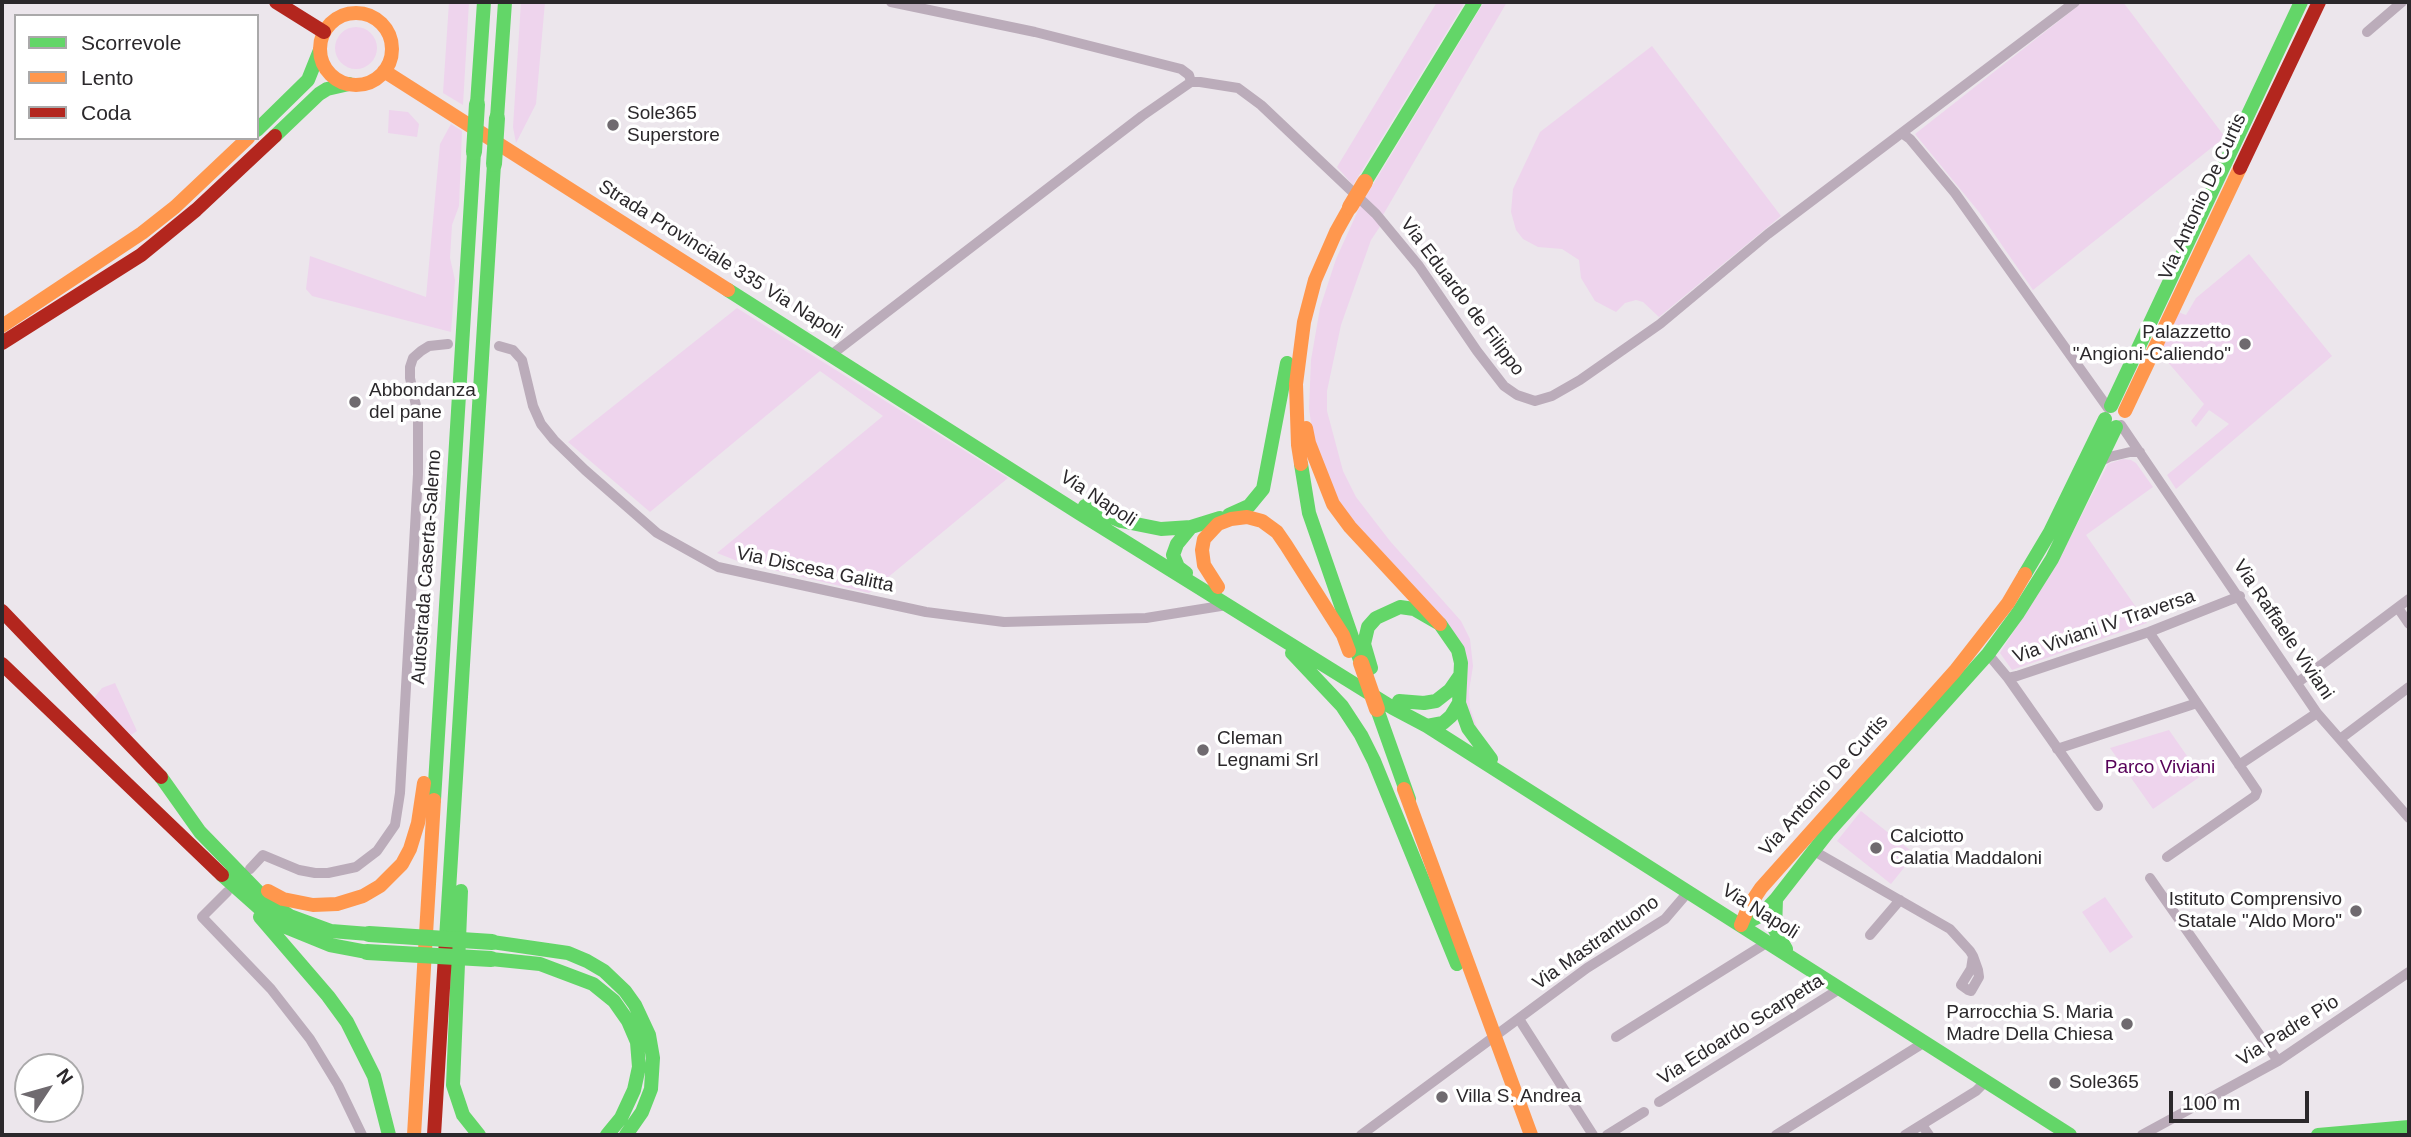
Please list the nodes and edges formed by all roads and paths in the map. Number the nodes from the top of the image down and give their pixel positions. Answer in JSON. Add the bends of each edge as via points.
{"nodes":[{"id":1,"x":276,"y":2,"type":"edge"},
{"id":2,"x":484,"y":2,"type":"edge"},
{"id":3,"x":505,"y":2,"type":"edge"},
{"id":4,"x":891,"y":2,"type":"edge"},
{"id":5,"x":1475,"y":2,"type":"edge"},
{"id":6,"x":2075,"y":2,"type":"edge"},
{"id":7,"x":2301,"y":2,"type":"edge"},
{"id":8,"x":2319,"y":2,"type":"edge"},
{"id":9,"x":2402,"y":2,"type":"edge"},
{"id":10,"x":324,"y":32,"type":"junction"},
{"id":11,"x":2367,"y":32,"type":"dead end"},
{"id":12,"x":320,"y":50,"type":"junction"},
{"id":13,"x":384,"y":71,"type":"junction"},
{"id":14,"x":1191,"y":82,"type":"junction"},
{"id":15,"x":349,"y":84,"type":"junction"},
{"id":16,"x":259,"y":128,"type":"edge"},
{"id":17,"x":1903,"y":134,"type":"junction"},
{"id":18,"x":246,"y":140,"type":"edge"},
{"id":19,"x":1310,"y":298,"type":"junction"},
{"id":20,"x":1304,"y":322,"type":"junction"},
{"id":21,"x":2,"y":326,"type":"edge"},
{"id":22,"x":2,"y":343,"type":"edge"},
{"id":23,"x":448,"y":344,"type":"dead end"},
{"id":24,"x":499,"y":346,"type":"dead end"},
{"id":25,"x":831,"y":355,"type":"junction"},
{"id":26,"x":2115,"y":416,"type":"junction"},
{"id":27,"x":2140,"y":452,"type":"junction"},
{"id":28,"x":2099,"y":462,"type":"junction"},
{"id":29,"x":1035,"y":483,"type":"junction"},
{"id":30,"x":1085,"y":506,"type":"junction"},
{"id":31,"x":1191,"y":527,"type":"junction"},
{"id":32,"x":1174,"y":561,"type":"junction"},
{"id":33,"x":447,"y":586,"type":"junction"},
{"id":34,"x":1218,"y":587,"type":"junction"},
{"id":35,"x":2240,"y":596,"type":"junction"},
{"id":36,"x":2409,"y":599,"type":"edge"},
{"id":37,"x":1228,"y":605,"type":"junction"},
{"id":38,"x":2398,"y":608,"type":"junction"},
{"id":39,"x":2,"y":611,"type":"edge"},
{"id":40,"x":1251,"y":620,"type":"junction"},
{"id":41,"x":1440,"y":624,"type":"junction"},
{"id":42,"x":2409,"y":624,"type":"edge"},
{"id":43,"x":2149,"y":632,"type":"junction"},
{"id":44,"x":1273,"y":634,"type":"junction"},
{"id":45,"x":1988,"y":654,"type":"junction"},
{"id":46,"x":1362,"y":663,"type":"junction"},
{"id":47,"x":2,"y":664,"type":"edge"},
{"id":48,"x":1459,"y":677,"type":"junction"},
{"id":49,"x":2008,"y":678,"type":"junction"},
{"id":50,"x":2297,"y":682,"type":"junction"},
{"id":51,"x":2409,"y":687,"type":"edge"},
{"id":52,"x":1399,"y":701,"type":"junction"},
{"id":53,"x":1436,"y":701,"type":"junction"},
{"id":54,"x":1459,"y":703,"type":"junction"},
{"id":55,"x":2197,"y":703,"type":"junction"},
{"id":56,"x":2317,"y":713,"type":"junction"},
{"id":57,"x":1923,"y":716,"type":"junction"},
{"id":58,"x":1427,"y":726,"type":"junction"},
{"id":59,"x":2340,"y":739,"type":"junction"},
{"id":60,"x":2057,"y":748,"type":"junction"},
{"id":61,"x":2239,"y":765,"type":"junction"},
{"id":62,"x":1502,"y":771,"type":"junction"},
{"id":63,"x":2098,"y":806,"type":"dead end"},
{"id":64,"x":2409,"y":818,"type":"edge"},
{"id":65,"x":454,"y":824,"type":"junction"},
{"id":66,"x":1814,"y":851,"type":"junction"},
{"id":67,"x":2167,"y":857,"type":"dead end"},
{"id":68,"x":2150,"y":878,"type":"dead end"},
{"id":69,"x":240,"y":883,"type":"junction"},
{"id":70,"x":1760,"y":888,"type":"junction"},
{"id":71,"x":1689,"y":891,"type":"junction"},
{"id":72,"x":1776,"y":899,"type":"junction"},
{"id":73,"x":1900,"y":900,"type":"junction"},
{"id":74,"x":1714,"y":907,"type":"junction"},
{"id":75,"x":1741,"y":925,"type":"junction"},
{"id":76,"x":1870,"y":935,"type":"dead end"},
{"id":77,"x":1768,"y":942,"type":"junction"},
{"id":78,"x":491,"y":950,"type":"junction"},
{"id":79,"x":1791,"y":956,"type":"junction"},
{"id":80,"x":1973,"y":956,"type":"dead end"},
{"id":81,"x":2409,"y":972,"type":"edge"},
{"id":82,"x":1841,"y":988,"type":"junction"},
{"id":83,"x":1519,"y":1019,"type":"junction"},
{"id":84,"x":1494,"y":1034,"type":"junction"},
{"id":85,"x":1616,"y":1037,"type":"dead end"},
{"id":86,"x":1925,"y":1042,"type":"junction"},
{"id":87,"x":2278,"y":1061,"type":"junction"},
{"id":88,"x":1985,"y":1082,"type":"junction"},
{"id":89,"x":1659,"y":1102,"type":"dead end"},
{"id":90,"x":1644,"y":1112,"type":"dead end"},
{"id":91,"x":1922,"y":1125,"type":"junction"},
{"id":92,"x":2409,"y":1128,"type":"edge"},
{"id":93,"x":362,"y":1135,"type":"edge"},
{"id":94,"x":389,"y":1135,"type":"edge"},
{"id":95,"x":414,"y":1135,"type":"edge"},
{"id":96,"x":435,"y":1135,"type":"edge"},
{"id":97,"x":479,"y":1135,"type":"edge"},
{"id":98,"x":607,"y":1135,"type":"edge"},
{"id":99,"x":626,"y":1135,"type":"edge"},
{"id":100,"x":1361,"y":1135,"type":"edge"},
{"id":101,"x":1531,"y":1135,"type":"edge"},
{"id":102,"x":1593,"y":1135,"type":"edge"},
{"id":103,"x":1607,"y":1135,"type":"edge"},
{"id":104,"x":1776,"y":1135,"type":"edge"},
{"id":105,"x":1905,"y":1135,"type":"edge"},
{"id":106,"x":1929,"y":1135,"type":"edge"},
{"id":107,"x":2070,"y":1135,"type":"edge"},
{"id":108,"x":2143,"y":1135,"type":"edge"},
{"id":109,"x":2318,"y":1135,"type":"edge"}],
"edges":[{"from":1,"to":10,"type":"main road"},
{"from":2,"to":33,"type":"main road","name":"Autostrada Caserta-Salerno","bridge":true},
{"from":3,"to":65,"type":"main road","bridge":true},
{"from":4,"to":14,"type":"street","via":[[1181,69]]},
{"from":5,"to":19,"type":"main road","bridge":true,"via":[[1336,232]]},
{"from":6,"to":17,"type":"street"},
{"from":7,"to":26,"type":"main road","name":"Via Antonio De Curtis"},
{"from":8,"to":26,"type":"main road","name":"Via Antonio De Curtis"},
{"from":9,"to":11,"type":"street"},
{"from":10,"to":12,"type":"main road"},
{"from":10,"to":13,"type":"main road","via":[[335,19],[351,13],[376,18],[392,47]]},
{"from":12,"to":15,"type":"main road","via":[[328,72]]},
{"from":12,"to":16,"type":"main road","via":[[308,80]]},
{"from":13,"to":15,"type":"main road","via":[[372,81]]},
{"from":13,"to":25,"type":"main road","name":"Strada Provinciale 335 Via Napoli"},
{"from":14,"to":17,"type":"street","name":"Via Eduardo de Filippo","via":[[1238,88],[1261,104],[1376,214],[1504,386],[1535,401],[1580,380],[1660,324],[1768,234]]},
{"from":14,"to":25,"type":"street"},
{"from":15,"to":22,"type":"main road","via":[[318,94],[196,210],[141,255]]},
{"from":17,"to":26,"type":"street","via":[[1955,193]]},
{"from":18,"to":21,"type":"main road","via":[[142,233]]},
{"from":19,"to":20,"type":"main road"},
{"from":19,"to":31,"type":"main road","via":[[1299,313],[1263,489],[1249,506]]},
{"from":20,"to":41,"type":"main road","via":[[1308,344],[1304,411],[1308,443],[1322,480],[1350,527]]},
{"from":20,"to":46,"type":"main road","via":[[1296,384],[1300,466],[1316,538]]},
{"from":23,"to":69,"type":"street","via":[[429,346],[413,358],[410,367],[418,415],[418,474],[395,825],[367,860],[344,871],[299,870],[263,855]]},
{"from":24,"to":37,"type":"street","name":"Via Discesa Galitta","via":[[513,350],[522,360],[537,416],[562,447],[657,533],[718,567],[926,612],[1004,622],[1146,618]]},
{"from":25,"to":29,"type":"main road","name":"Strada Provinciale 335 Via Napoli"},
{"from":26,"to":27,"type":"street","name":"Via Raffaele Viviani"},
{"from":26,"to":28,"type":"main road","name":"Via Antonio De Curtis"},
{"from":26,"to":57,"type":"main road","name":"Via Antonio De Curtis","via":[[2008,603]]},
{"from":27,"to":28,"type":"street"},
{"from":27,"to":35,"type":"street","name":"Via Raffaele Viviani"},
{"from":28,"to":45,"type":"main road","name":"Via Antonio De Curtis","via":[[2052,559]]},
{"from":29,"to":30,"type":"main road","name":"Via Napoli"},
{"from":29,"to":37,"type":"main road","name":"Via Napoli"},
{"from":30,"to":31,"type":"main road","via":[[1135,524],[1161,529]]},
{"from":30,"to":32,"type":"main road","name":"Via Napoli"},
{"from":31,"to":32,"type":"main road","via":[[1175,550]]},
{"from":32,"to":34,"type":"main road","name":"Via Napoli"},
{"from":32,"to":40,"type":"main road"},
{"from":33,"to":69,"type":"main road","via":[[432,638],[424,793],[402,864],[380,886],[337,904],[283,899]]},
{"from":33,"to":95,"type":"main road","name":"Autostrada Caserta-Salerno"},
{"from":34,"to":46,"type":"main road","via":[[1203,565],[1204,539],[1218,524],[1231,519],[1262,521],[1277,532]]},
{"from":34,"to":52,"type":"main road","name":"Via Napoli"},
{"from":35,"to":43,"type":"street","name":"Via Viviani IV Traversa"},
{"from":35,"to":50,"type":"street","name":"Via Raffaele Viviani"},
{"from":36,"to":38,"type":"street"},
{"from":37,"to":40,"type":"main road","name":"Via Napoli"},
{"from":38,"to":42,"type":"street"},
{"from":38,"to":50,"type":"street"},
{"from":39,"to":69,"type":"main road","via":[[158,772]]},
{"from":40,"to":44,"type":"main road","name":"Via Napoli"},
{"from":41,"to":46,"type":"main road","via":[[1413,609],[1399,607],[1376,618],[1368,628]]},
{"from":41,"to":48,"type":"main road","via":[[1458,650]]},
{"from":43,"to":49,"type":"street","name":"Via Viviani IV Traversa"},
{"from":43,"to":55,"type":"street"},
{"from":44,"to":58,"type":"main road","name":"Via Napoli"},
{"from":44,"to":84,"type":"main road","via":[[1342,706],[1362,735],[1467,987]]},
{"from":45,"to":49,"type":"street","name":"Via Viviani IV Traversa"},
{"from":45,"to":57,"type":"main road","name":"Via Antonio De Curtis"},
{"from":46,"to":84,"type":"main road","bridge":true},
{"from":47,"to":69,"type":"main road"},
{"from":48,"to":53,"type":"main road"},
{"from":48,"to":54,"type":"main road"},
{"from":49,"to":60,"type":"street"},
{"from":50,"to":56,"type":"street","name":"Via Raffaele Viviani"},
{"from":51,"to":59,"type":"street"},
{"from":52,"to":53,"type":"main road"},
{"from":52,"to":58,"type":"main road","name":"Via Napoli"},
{"from":53,"to":58,"type":"main road"},
{"from":54,"to":58,"type":"main road","via":[[1443,723]]},
{"from":54,"to":62,"type":"main road","via":[[1468,729]]},
{"from":55,"to":60,"type":"street"},
{"from":55,"to":61,"type":"street"},
{"from":56,"to":59,"type":"street","name":"Via Raffaele Viviani"},
{"from":56,"to":61,"type":"street"},
{"from":57,"to":66,"type":"main road","name":"Via Antonio De Curtis"},
{"from":57,"to":70,"type":"main road","name":"Via Antonio De Curtis"},
{"from":58,"to":62,"type":"main road","name":"Via Napoli"},
{"from":59,"to":64,"type":"street","name":"Via Raffaele Viviani"},
{"from":60,"to":63,"type":"street"},
{"from":61,"to":67,"type":"street","via":[[2257,791],[2255,796]]},
{"from":62,"to":71,"type":"main road","name":"Via Napoli"},
{"from":65,"to":96,"type":"main road"},
{"from":65,"to":97,"type":"main road","via":[[462,882],[453,1085],[463,1115]]},
{"from":66,"to":72,"type":"main road","name":"Via Antonio De Curtis"},
{"from":66,"to":73,"type":"street"},
{"from":68,"to":87,"type":"street"},
{"from":69,"to":78,"type":"main road","bridge":true,"via":[[290,916],[331,931]]},
{"from":69,"to":78,"type":"main road","bridge":true,"via":[[276,923],[330,945],[367,952]]},
{"from":69,"to":93,"type":"street","via":[[202,917],[304,1031]]},
{"from":69,"to":94,"type":"main road","via":[[347,1022],[374,1076]]},
{"from":70,"to":74,"type":"main road","name":"Via Antonio De Curtis","via":[[1737,907]]},
{"from":70,"to":75,"type":"main road","name":"Via Antonio De Curtis"},
{"from":71,"to":74,"type":"main road","name":"Via Napoli"},
{"from":71,"to":83,"type":"street","name":"Via Mastrantuono","via":[[1665,919],[1587,968]]},
{"from":72,"to":75,"type":"main road","name":"Via Antonio De Curtis","via":[[1760,916]]},
{"from":72,"to":79,"type":"main road","via":[[1775,930]]},
{"from":73,"to":76,"type":"street"},
{"from":73,"to":80,"type":"street","via":[[1950,929]]},
{"from":74,"to":75,"type":"main road","name":"Via Napoli"},
{"from":75,"to":77,"type":"main road","name":"Via Napoli"},
{"from":77,"to":79,"type":"main road","name":"Via Napoli"},
{"from":77,"to":85,"type":"street"},
{"from":78,"to":98,"type":"main road","via":[[593,984],[614,1001],[628,1021],[637,1042],[639,1067],[621,1118]]},
{"from":78,"to":99,"type":"main road","via":[[568,953],[604,971],[625,991],[649,1035],[653,1058],[651,1089]]},
{"from":79,"to":82,"type":"main road","name":"Via Napoli"},
{"from":81,"to":87,"type":"street","name":"Via Padre Pio"},
{"from":82,"to":86,"type":"main road","name":"Via Napoli"},
{"from":82,"to":89,"type":"street","name":"Via Edoardo Scarpetta"},
{"from":83,"to":84,"type":"street","name":"Via Mastrantuono"},
{"from":83,"to":102,"type":"street"},
{"from":84,"to":100,"type":"street","name":"Via Mastrantuono"},
{"from":84,"to":101,"type":"main road"},
{"from":86,"to":88,"type":"main road","name":"Via Napoli"},
{"from":86,"to":104,"type":"street"},
{"from":87,"to":108,"type":"street","name":"Via Padre Pio"},
{"from":88,"to":91,"type":"street"},
{"from":88,"to":107,"type":"main road","name":"Via Napoli"},
{"from":90,"to":103,"type":"street"},
{"from":91,"to":105,"type":"street"},
{"from":91,"to":106,"type":"street"},
{"from":92,"to":109,"type":"main road"}]}
